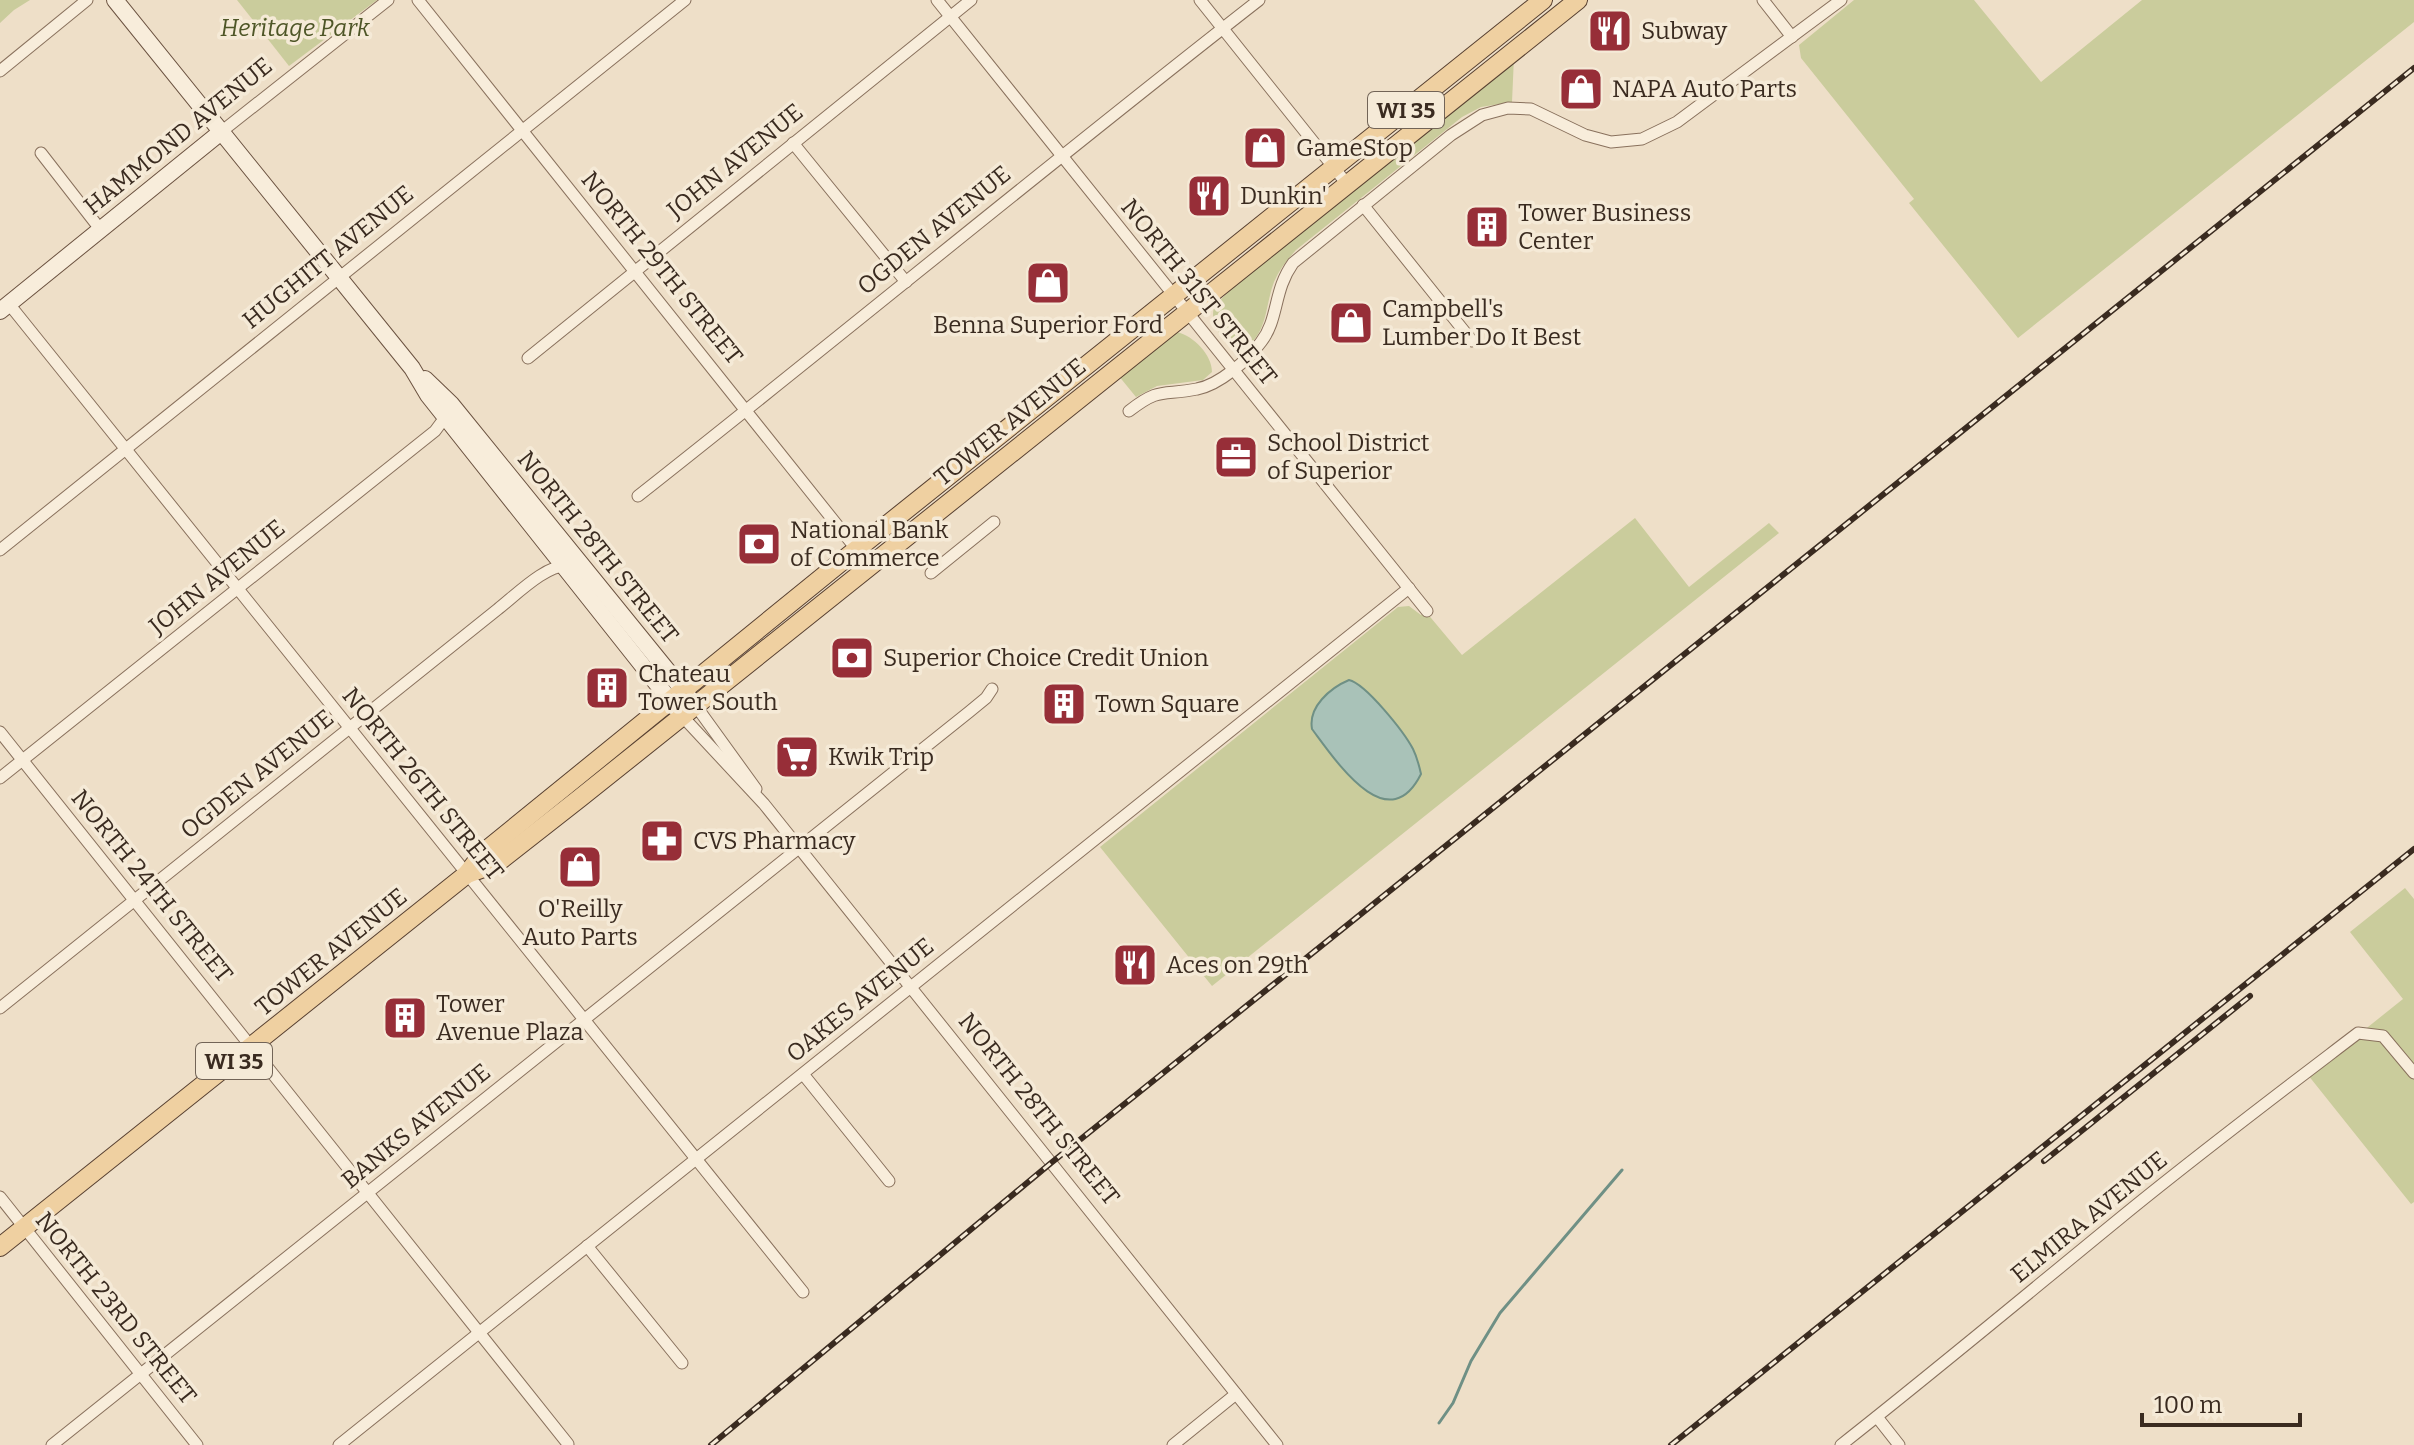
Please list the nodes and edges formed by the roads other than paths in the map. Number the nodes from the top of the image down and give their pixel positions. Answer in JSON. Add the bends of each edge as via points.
{"nodes":[{"id":1,"x":87,"y":0,"type":"edge"},
{"id":2,"x":115,"y":0,"type":"edge"},
{"id":3,"x":388,"y":0,"type":"edge"},
{"id":4,"x":418,"y":0,"type":"edge"},
{"id":5,"x":685,"y":0,"type":"edge"},
{"id":6,"x":937,"y":0,"type":"edge"},
{"id":7,"x":971,"y":0,"type":"edge"},
{"id":8,"x":1200,"y":0,"type":"edge"},
{"id":9,"x":1259,"y":0,"type":"edge"},
{"id":10,"x":1543,"y":0,"type":"edge"},
{"id":11,"x":1578,"y":0,"type":"edge"},
{"id":12,"x":1763,"y":0,"type":"edge"},
{"id":13,"x":1841,"y":0,"type":"edge"},
{"id":14,"x":951,"y":17,"type":"junction"},
{"id":15,"x":1223,"y":28,"type":"junction"},
{"id":16,"x":1792,"y":37,"type":"junction"},
{"id":17,"x":0,"y":71,"type":"edge"},
{"id":18,"x":523,"y":130,"type":"junction"},
{"id":19,"x":221,"y":132,"type":"junction"},
{"id":20,"x":793,"y":143,"type":"junction"},
{"id":21,"x":41,"y":153,"type":"dead end"},
{"id":22,"x":1061,"y":155,"type":"junction"},
{"id":23,"x":1334,"y":167,"type":"junction"},
{"id":24,"x":1347,"y":184,"type":"junction"},
{"id":25,"x":1363,"y":205,"type":"junction"},
{"id":26,"x":100,"y":229,"type":"junction"},
{"id":27,"x":635,"y":269,"type":"junction"},
{"id":28,"x":339,"y":277,"type":"junction"},
{"id":29,"x":906,"y":282,"type":"junction"},
{"id":30,"x":1175,"y":295,"type":"junction"},
{"id":31,"x":5,"y":308,"type":"edge"},
{"id":32,"x":1187,"y":311,"type":"junction"},
{"id":33,"x":1472,"y":341,"type":"dead end"},
{"id":34,"x":528,"y":358,"type":"dead end"},
{"id":35,"x":1233,"y":368,"type":"junction"},
{"id":36,"x":747,"y":410,"type":"junction"},
{"id":37,"x":449,"y":411,"type":"junction"},
{"id":38,"x":1129,"y":411,"type":"dead end"},
{"id":39,"x":126,"y":449,"type":"junction"},
{"id":40,"x":638,"y":496,"type":"dead end"},
{"id":41,"x":994,"y":522,"type":"dead end"},
{"id":42,"x":857,"y":549,"type":"junction"},
{"id":43,"x":0,"y":550,"type":"edge"},
{"id":44,"x":562,"y":565,"type":"junction"},
{"id":45,"x":869,"y":565,"type":"junction"},
{"id":46,"x":931,"y":573,"type":"dead end"},
{"id":47,"x":1409,"y":588,"type":"junction"},
{"id":48,"x":238,"y":589,"type":"junction"},
{"id":49,"x":1427,"y":611,"type":"dead end"},
{"id":50,"x":618,"y":612,"type":"junction"},
{"id":51,"x":992,"y":689,"type":"dead end"},
{"id":52,"x":676,"y":695,"type":"junction"},
{"id":53,"x":689,"y":712,"type":"junction"},
{"id":54,"x":350,"y":728,"type":"junction"},
{"id":55,"x":0,"y":732,"type":"edge"},
{"id":56,"x":23,"y":760,"type":"junction"},
{"id":57,"x":0,"y":778,"type":"edge"},
{"id":58,"x":800,"y":848,"type":"junction"},
{"id":59,"x":467,"y":874,"type":"junction"},
{"id":60,"x":134,"y":900,"type":"junction"},
{"id":61,"x":911,"y":987,"type":"junction"},
{"id":62,"x":0,"y":1008,"type":"edge"},
{"id":63,"x":585,"y":1020,"type":"junction"},
{"id":64,"x":252,"y":1046,"type":"junction"},
{"id":65,"x":2414,"y":1073,"type":"edge"},
{"id":66,"x":803,"y":1074,"type":"junction"},
{"id":67,"x":696,"y":1158,"type":"junction"},
{"id":68,"x":889,"y":1181,"type":"dead end"},
{"id":69,"x":369,"y":1192,"type":"junction"},
{"id":70,"x":0,"y":1197,"type":"edge"},
{"id":71,"x":24,"y":1228,"type":"junction"},
{"id":72,"x":587,"y":1246,"type":"junction"},
{"id":73,"x":0,"y":1247,"type":"edge"},
{"id":74,"x":803,"y":1292,"type":"dead end"},
{"id":75,"x":479,"y":1333,"type":"junction"},
{"id":76,"x":682,"y":1363,"type":"dead end"},
{"id":77,"x":141,"y":1374,"type":"junction"},
{"id":78,"x":1236,"y":1394,"type":"junction"},
{"id":79,"x":1877,"y":1417,"type":"junction"},
{"id":80,"x":568,"y":1444,"type":"edge"},
{"id":81,"x":52,"y":1445,"type":"edge"},
{"id":82,"x":197,"y":1445,"type":"edge"},
{"id":83,"x":339,"y":1445,"type":"edge"},
{"id":84,"x":1173,"y":1445,"type":"edge"},
{"id":85,"x":1277,"y":1445,"type":"edge"},
{"id":86,"x":1841,"y":1445,"type":"edge"},
{"id":87,"x":1899,"y":1445,"type":"edge"}],
"edges":[{"from":1,"to":17,"type":"street"},
{"from":2,"to":19,"type":"main road","name":"NORTH 28TH STREET"},
{"from":3,"to":19,"type":"street","name":"HAMMOND AVENUE"},
{"from":4,"to":18,"type":"street","name":"NORTH 29TH STREET"},
{"from":5,"to":18,"type":"street","name":"HUGHITT AVENUE"},
{"from":6,"to":14,"type":"street","name":"NORTH 31ST STREET"},
{"from":7,"to":14,"type":"street","name":"JOHN AVENUE"},
{"from":8,"to":15,"type":"street"},
{"from":9,"to":15,"type":"street","name":"OGDEN AVENUE"},
{"from":10,"to":23,"type":"main road","name":"TOWER AVENUE","number":"WI 35"},
{"from":11,"to":24,"type":"main road","name":"TOWER AVENUE","number":"WI 35"},
{"from":12,"to":16,"type":"street"},
{"from":13,"to":16,"type":"street"},
{"from":14,"to":20,"type":"street","name":"JOHN AVENUE"},
{"from":14,"to":22,"type":"street","name":"NORTH 31ST STREET"},
{"from":15,"to":22,"type":"street","name":"OGDEN AVENUE"},
{"from":15,"to":23,"type":"street"},
{"from":16,"to":25,"type":"street","via":[[1677,122],[1642,139],[1621,142],[1585,135],[1531,109],[1482,115]]},
{"from":18,"to":27,"type":"street","name":"NORTH 29TH STREET"},
{"from":18,"to":28,"type":"street","name":"HUGHITT AVENUE"},
{"from":19,"to":26,"type":"main road","name":"HAMMOND AVENUE"},
{"from":19,"to":28,"type":"main road","name":"NORTH 28TH STREET"},
{"from":20,"to":27,"type":"street","name":"JOHN AVENUE"},
{"from":20,"to":29,"type":"street"},
{"from":21,"to":26,"type":"street"},
{"from":22,"to":29,"type":"street","name":"OGDEN AVENUE"},
{"from":22,"to":30,"type":"street","name":"NORTH 31ST STREET"},
{"from":23,"to":24,"type":"street"},
{"from":23,"to":30,"type":"main road","name":"TOWER AVENUE","number":"WI 35"},
{"from":24,"to":32,"type":"main road","name":"TOWER AVENUE","number":"WI 35"},
{"from":25,"to":33,"type":"street"},
{"from":25,"to":35,"type":"street","via":[[1293,263],[1279,287],[1264,339]]},
{"from":26,"to":31,"type":"main road","name":"HAMMOND AVENUE"},
{"from":27,"to":34,"type":"street","name":"JOHN AVENUE"},
{"from":27,"to":36,"type":"street","name":"NORTH 29TH STREET"},
{"from":28,"to":37,"type":"main road","name":"NORTH 28TH STREET"},
{"from":28,"to":39,"type":"street","name":"HUGHITT AVENUE"},
{"from":29,"to":36,"type":"street","name":"OGDEN AVENUE"},
{"from":30,"to":32,"type":"street","name":"NORTH 31ST STREET"},
{"from":30,"to":42,"type":"main road","name":"TOWER AVENUE","number":"WI 35"},
{"from":31,"to":39,"type":"street","name":"NORTH 26TH STREET"},
{"from":32,"to":35,"type":"street","name":"NORTH 31ST STREET"},
{"from":32,"to":45,"type":"main road","name":"TOWER AVENUE","number":"WI 35"},
{"from":35,"to":38,"type":"street","via":[[1204,387],[1155,394]]},
{"from":35,"to":47,"type":"street","name":"NORTH 31ST STREET"},
{"from":36,"to":40,"type":"street","name":"OGDEN AVENUE"},
{"from":36,"to":42,"type":"street","name":"NORTH 29TH STREET"},
{"from":37,"to":44,"type":"main road","name":"NORTH 28TH STREET"},
{"from":37,"to":48,"type":"street","name":"JOHN AVENUE","via":[[435,431]]},
{"from":37,"to":50,"type":"main road","name":"NORTH 28TH STREET"},
{"from":39,"to":43,"type":"street","name":"HUGHITT AVENUE"},
{"from":39,"to":48,"type":"street","name":"NORTH 26TH STREET"},
{"from":41,"to":46,"type":"street"},
{"from":42,"to":45,"type":"street","name":"NORTH 29TH STREET"},
{"from":42,"to":52,"type":"main road","name":"TOWER AVENUE","number":"WI 35"},
{"from":44,"to":50,"type":"street","via":[[577,571]]},
{"from":44,"to":52,"type":"main road","name":"NORTH 28TH STREET"},
{"from":44,"to":54,"type":"street","name":"OGDEN AVENUE","via":[[498,609]]},
{"from":45,"to":53,"type":"main road","name":"TOWER AVENUE","number":"WI 35"},
{"from":47,"to":49,"type":"street","name":"NORTH 31ST STREET"},
{"from":47,"to":61,"type":"street","name":"OAKES AVENUE"},
{"from":48,"to":54,"type":"street","name":"NORTH 26TH STREET"},
{"from":48,"to":56,"type":"street","name":"JOHN AVENUE"},
{"from":50,"to":52,"type":"main road","name":"NORTH 28TH STREET"},
{"from":51,"to":58,"type":"street","name":"BANKS AVENUE"},
{"from":52,"to":53,"type":"main road","name":"NORTH 28TH STREET"},
{"from":52,"to":59,"type":"main road","name":"TOWER AVENUE","number":"WI 35","via":[[483,853]]},
{"from":53,"to":58,"type":"street","name":"NORTH 28TH STREET"},
{"from":53,"to":59,"type":"main road","name":"TOWER AVENUE","number":"WI 35","via":[[497,863]]},
{"from":54,"to":59,"type":"street","name":"NORTH 26TH STREET"},
{"from":54,"to":60,"type":"street","name":"OGDEN AVENUE"},
{"from":55,"to":56,"type":"street","name":"NORTH 24TH STREET"},
{"from":56,"to":57,"type":"street","name":"JOHN AVENUE"},
{"from":56,"to":60,"type":"street","name":"NORTH 24TH STREET"},
{"from":58,"to":61,"type":"street","name":"NORTH 28TH STREET"},
{"from":58,"to":63,"type":"street","name":"BANKS AVENUE"},
{"from":59,"to":63,"type":"street","name":"NORTH 26TH STREET"},
{"from":59,"to":64,"type":"main road","name":"TOWER AVENUE","number":"WI 35"},
{"from":60,"to":62,"type":"street","name":"OGDEN AVENUE"},
{"from":60,"to":64,"type":"street","name":"NORTH 24TH STREET"},
{"from":61,"to":66,"type":"street","name":"OAKES AVENUE"},
{"from":61,"to":78,"type":"street","name":"NORTH 28TH STREET"},
{"from":63,"to":67,"type":"street","name":"NORTH 26TH STREET"},
{"from":63,"to":69,"type":"street","name":"BANKS AVENUE"},
{"from":64,"to":69,"type":"street","name":"NORTH 24TH STREET"},
{"from":64,"to":71,"type":"main road","name":"TOWER AVENUE","number":"WI 35"},
{"from":65,"to":79,"type":"street","name":"ELMIRA AVENUE","via":[[2383,1036],[2358,1033]]},
{"from":66,"to":67,"type":"street","name":"OAKES AVENUE"},
{"from":66,"to":68,"type":"street"},
{"from":67,"to":72,"type":"street","name":"OAKES AVENUE"},
{"from":67,"to":74,"type":"street","name":"NORTH 26TH STREET"},
{"from":69,"to":75,"type":"street","name":"NORTH 24TH STREET"},
{"from":69,"to":77,"type":"street","name":"BANKS AVENUE"},
{"from":70,"to":71,"type":"street","name":"NORTH 23RD STREET"},
{"from":71,"to":73,"type":"main road","name":"TOWER AVENUE","number":"WI 35"},
{"from":71,"to":77,"type":"street","name":"NORTH 23RD STREET"},
{"from":72,"to":75,"type":"street","name":"OAKES AVENUE"},
{"from":72,"to":76,"type":"street"},
{"from":75,"to":80,"type":"street","name":"NORTH 24TH STREET"},
{"from":75,"to":83,"type":"street","name":"OAKES AVENUE"},
{"from":77,"to":81,"type":"street","name":"BANKS AVENUE"},
{"from":77,"to":82,"type":"street","name":"NORTH 23RD STREET"},
{"from":78,"to":84,"type":"street"},
{"from":78,"to":85,"type":"street","name":"NORTH 28TH STREET"},
{"from":79,"to":86,"type":"street","name":"ELMIRA AVENUE"},
{"from":79,"to":87,"type":"street"}]}
